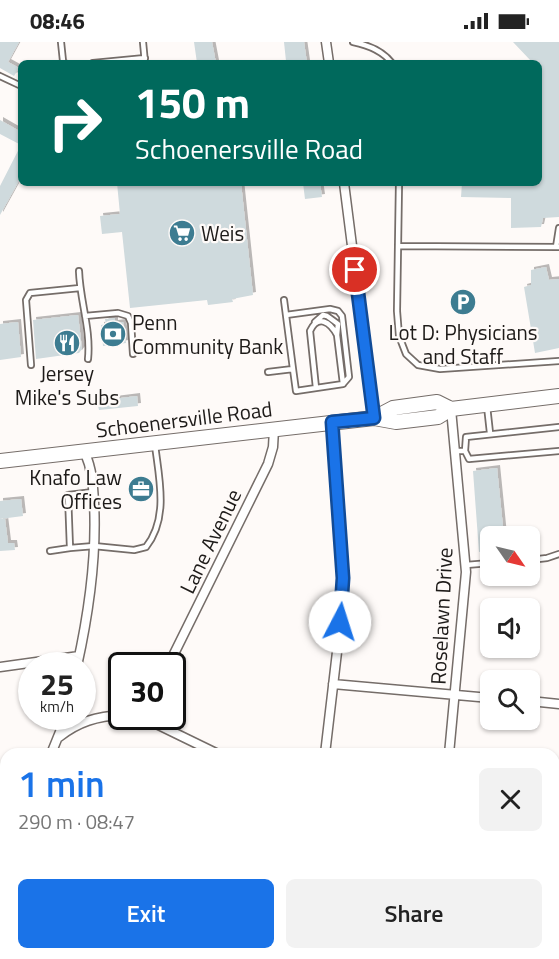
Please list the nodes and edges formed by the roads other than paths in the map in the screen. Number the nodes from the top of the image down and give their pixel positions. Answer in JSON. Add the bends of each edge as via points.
{"nodes":[{"id":1,"x":61,"y":42,"type":"edge"},
{"id":2,"x":143,"y":42,"type":"edge"},
{"id":3,"x":326,"y":42,"type":"edge"},
{"id":4,"x":353,"y":42,"type":"edge"},
{"id":5,"x":63,"y":60,"type":"edge"},
{"id":6,"x":145,"y":60,"type":"edge"},
{"id":7,"x":329,"y":60,"type":"edge"},
{"id":8,"x":389,"y":60,"type":"edge"},
{"id":9,"x":0,"y":76,"type":"edge"},
{"id":10,"x":18,"y":85,"type":"edge"},
{"id":11,"x":344,"y":186,"type":"edge"},
{"id":12,"x":399,"y":186,"type":"edge"},
{"id":13,"x":559,"y":228,"type":"edge"},
{"id":14,"x":399,"y":246,"type":"junction"},
{"id":15,"x":558,"y":247,"type":"edge"},
{"id":16,"x":79,"y":271,"type":"dead end"},
{"id":17,"x":80,"y":288,"type":"junction"},
{"id":18,"x":284,"y":300,"type":"dead end"},
{"id":19,"x":286,"y":315,"type":"junction"},
{"id":20,"x":85,"y":316,"type":"junction"},
{"id":21,"x":133,"y":354,"type":"dead end"},
{"id":22,"x":88,"y":359,"type":"dead end"},
{"id":23,"x":559,"y":361,"type":"edge"},
{"id":24,"x":31,"y":365,"type":"dead end"},
{"id":25,"x":293,"y":369,"type":"junction"},
{"id":26,"x":268,"y":372,"type":"dead end"},
{"id":27,"x":342,"y":384,"type":"junction"},
{"id":28,"x":316,"y":388,"type":"junction"},
{"id":29,"x":559,"y":396,"type":"edge"},
{"id":30,"x":487,"y":404,"type":"junction"},
{"id":31,"x":451,"y":409,"type":"junction"},
{"id":32,"x":374,"y":418,"type":"junction"},
{"id":33,"x":332,"y":422,"type":"junction"},
{"id":34,"x":559,"y":427,"type":"edge"},
{"id":35,"x":274,"y":429,"type":"junction"},
{"id":36,"x":490,"y":433,"type":"junction"},
{"id":37,"x":155,"y":444,"type":"junction"},
{"id":38,"x":455,"y":451,"type":"junction"},
{"id":39,"x":465,"y":451,"type":"junction"},
{"id":40,"x":559,"y":451,"type":"edge"},
{"id":41,"x":86,"y":453,"type":"junction"},
{"id":42,"x":0,"y":461,"type":"edge"},
{"id":43,"x":93,"y":492,"type":"junction"},
{"id":44,"x":94,"y":546,"type":"junction"},
{"id":45,"x":70,"y":548,"type":"junction"},
{"id":46,"x":50,"y":551,"type":"dead end"},
{"id":47,"x":559,"y":554,"type":"edge"},
{"id":48,"x":540,"y":559,"type":"edge"},
{"id":49,"x":480,"y":564,"type":"edge"},
{"id":50,"x":465,"y":565,"type":"junction"},
{"id":51,"x":81,"y":652,"type":"edge"},
{"id":52,"x":175,"y":652,"type":"edge"},
{"id":53,"x":18,"y":665,"type":"edge"},
{"id":54,"x":0,"y":667,"type":"edge"},
{"id":55,"x":333,"y":684,"type":"junction"},
{"id":56,"x":454,"y":695,"type":"junction"},
{"id":57,"x":480,"y":697,"type":"edge"},
{"id":58,"x":540,"y":702,"type":"edge"},
{"id":59,"x":559,"y":704,"type":"edge"},
{"id":60,"x":108,"y":716,"type":"edge"},
{"id":61,"x":61,"y":730,"type":"edge"},
{"id":62,"x":169,"y":730,"type":"edge"},
{"id":63,"x":59,"y":737,"type":"junction"},
{"id":64,"x":54,"y":748,"type":"edge"},
{"id":65,"x":206,"y":748,"type":"edge"},
{"id":66,"x":326,"y":748,"type":"edge"},
{"id":67,"x":450,"y":748,"type":"edge"}],
"edges":[{"from":1,"to":5,"type":"lane"},
{"from":2,"to":6,"type":"lane"},
{"from":3,"to":7,"type":"street"},
{"from":4,"to":8,"type":"lane","via":[[379,51]]},
{"from":9,"to":10,"type":"lane"},
{"from":11,"to":32,"type":"street"},
{"from":12,"to":14,"type":"lane"},
{"from":13,"to":15,"type":"lane"},
{"from":14,"to":15,"type":"lane"},
{"from":14,"to":23,"type":"lane","via":[[399,336],[411,360],[440,369]]},
{"from":16,"to":17,"type":"lane"},
{"from":17,"to":20,"type":"lane"},
{"from":17,"to":24,"type":"lane","via":[[30,293],[26,300]]},
{"from":18,"to":19,"type":"lane"},
{"from":19,"to":25,"type":"lane"},
{"from":19,"to":27,"type":"lane","via":[[335,309],[341,313],[349,377]]},
{"from":20,"to":21,"type":"lane","via":[[128,316]]},
{"from":20,"to":22,"type":"lane"},
{"from":25,"to":26,"type":"lane"},
{"from":25,"to":28,"type":"lane","via":[[296,391]]},
{"from":27,"to":28,"type":"lane"},
{"from":27,"to":28,"type":"lane","via":[[337,335],[324,321],[315,323],[310,331]]},
{"from":29,"to":30,"type":"main road","name":"Schoenersville Road"},
{"from":30,"to":31,"type":"main road","name":"Schoenersville Road"},
{"from":30,"to":36,"type":"lane"},
{"from":31,"to":32,"type":"main road","name":"Schoenersville Road","via":[[438,417],[417,420]]},
{"from":31,"to":38,"type":"street","name":"Roselawn Drive"},
{"from":32,"to":33,"type":"main road","name":"Schoenersville Road"},
{"from":33,"to":35,"type":"main road","name":"Schoenersville Road"},
{"from":33,"to":55,"type":"street","via":[[343,578]]},
{"from":34,"to":36,"type":"lane"},
{"from":35,"to":37,"type":"main road","name":"Schoenersville Road"},
{"from":35,"to":52,"type":"street","name":"Lane Avenue","via":[[268,465]]},
{"from":36,"to":39,"type":"lane","via":[[465,437]]},
{"from":37,"to":41,"type":"main road","name":"Schoenersville Road"},
{"from":37,"to":44,"type":"lane","via":[[161,499],[159,524],[150,542],[134,550]]},
{"from":38,"to":39,"type":"lane"},
{"from":38,"to":50,"type":"street","name":"Roselawn Drive"},
{"from":39,"to":40,"type":"lane","via":[[469,459]]},
{"from":41,"to":42,"type":"main road","name":"Schoenersville Road"},
{"from":41,"to":43,"type":"street","via":[[92,467]]},
{"from":43,"to":44,"type":"street"},
{"from":43,"to":45,"type":"lane","via":[[68,495]]},
{"from":44,"to":45,"type":"lane"},
{"from":44,"to":51,"type":"street"},
{"from":45,"to":46,"type":"lane"},
{"from":47,"to":48,"type":"lane"},
{"from":49,"to":50,"type":"lane"},
{"from":50,"to":56,"type":"street","name":"Roselawn Drive"},
{"from":53,"to":54,"type":"street"},
{"from":55,"to":56,"type":"street"},
{"from":55,"to":66,"type":"street"},
{"from":56,"to":57,"type":"street"},
{"from":56,"to":67,"type":"street","name":"Roselawn Drive"},
{"from":58,"to":59,"type":"street"},
{"from":60,"to":63,"type":"street","via":[[78,723]]},
{"from":61,"to":63,"type":"street"},
{"from":62,"to":65,"type":"street"},
{"from":63,"to":64,"type":"street"}]}
